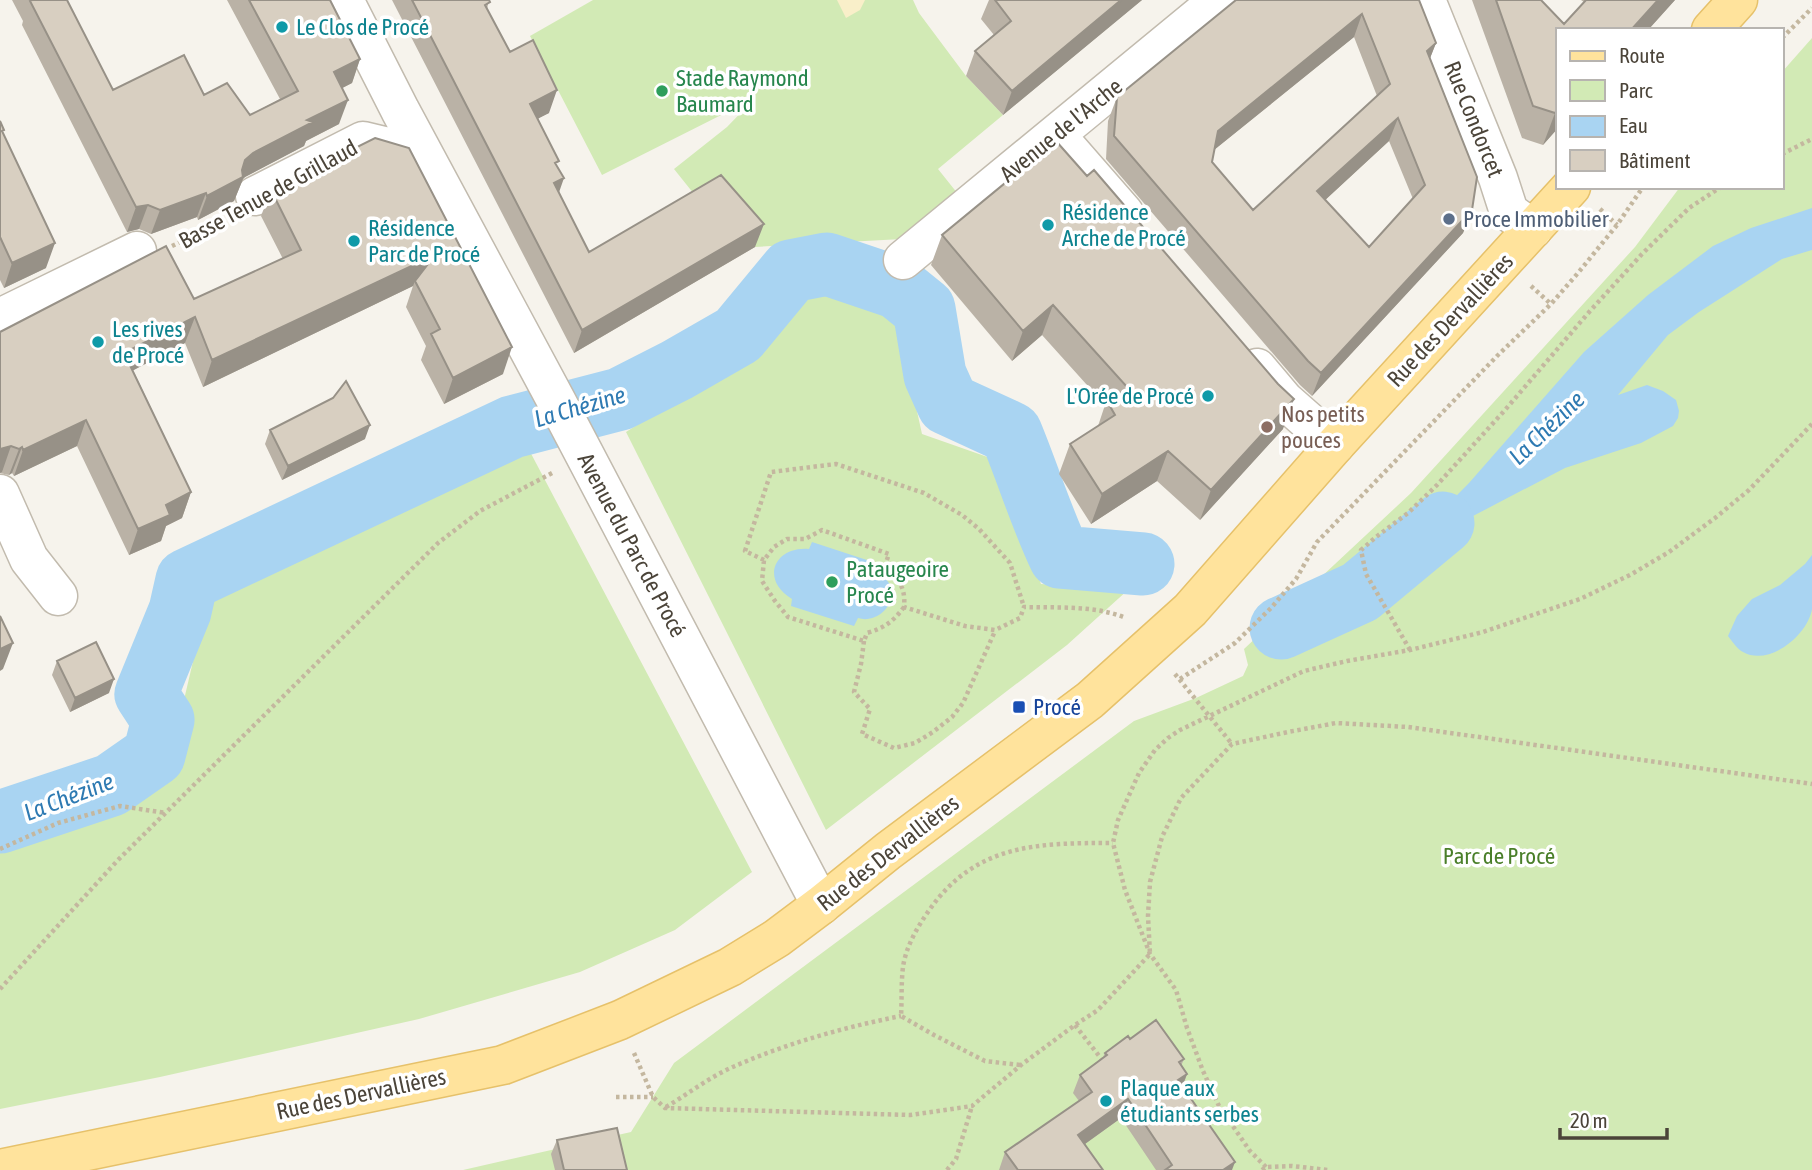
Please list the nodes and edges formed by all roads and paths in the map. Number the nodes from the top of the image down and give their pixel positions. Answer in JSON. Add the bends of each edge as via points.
{"nodes":[{"id":1,"x":344,"y":0,"type":"edge"},
{"id":2,"x":1219,"y":0,"type":"edge"},
{"id":3,"x":1426,"y":0,"type":"edge"},
{"id":4,"x":1738,"y":0,"type":"edge"},
{"id":5,"x":1812,"y":8,"type":"edge"},
{"id":6,"x":1713,"y":28,"type":"edge"},
{"id":7,"x":1784,"y":36,"type":"edge"},
{"id":8,"x":400,"y":110,"type":"junction"},
{"id":9,"x":1056,"y":135,"type":"junction"},
{"id":10,"x":1812,"y":139,"type":"edge"},
{"id":11,"x":1784,"y":153,"type":"edge"},
{"id":12,"x":424,"y":156,"type":"junction"},
{"id":13,"x":1569,"y":189,"type":"edge"},
{"id":14,"x":1642,"y":189,"type":"edge"},
{"id":15,"x":1718,"y":189,"type":"edge"},
{"id":16,"x":247,"y":193,"type":"junction"},
{"id":17,"x":1533,"y":229,"type":"junction"},
{"id":18,"x":1150,"y":243,"type":"edge"},
{"id":19,"x":137,"y":251,"type":"joint"},
{"id":20,"x":902,"y":260,"type":"dead end"},
{"id":21,"x":0,"y":318,"type":"edge"},
{"id":22,"x":1239,"y":347,"type":"edge"},
{"id":23,"x":1812,"y":424,"type":"edge"},
{"id":24,"x":573,"y":432,"type":"junction"},
{"id":25,"x":1335,"y":445,"type":"junction"},
{"id":26,"x":0,"y":494,"type":"edge"},
{"id":27,"x":764,"y":560,"type":"junction"},
{"id":28,"x":58,"y":596,"type":"dead end"},
{"id":29,"x":904,"y":607,"type":"junction"},
{"id":30,"x":1024,"y":607,"type":"junction"},
{"id":31,"x":995,"y":630,"type":"junction"},
{"id":32,"x":864,"y":641,"type":"junction"},
{"id":33,"x":1151,"y":645,"type":"junction"},
{"id":34,"x":1410,"y":650,"type":"junction"},
{"id":35,"x":1180,"y":679,"type":"junction"},
{"id":36,"x":1211,"y":716,"type":"junction"},
{"id":37,"x":1232,"y":744,"type":"junction"},
{"id":38,"x":1812,"y":784,"type":"edge"},
{"id":39,"x":166,"y":813,"type":"junction"},
{"id":40,"x":1113,"y":843,"type":"junction"},
{"id":41,"x":0,"y":849,"type":"edge"},
{"id":42,"x":821,"y":905,"type":"junction"},
{"id":43,"x":1150,"y":954,"type":"junction"},
{"id":44,"x":0,"y":989,"type":"edge"},
{"id":45,"x":901,"y":1016,"type":"junction"},
{"id":46,"x":620,"y":1020,"type":"junction"},
{"id":47,"x":1075,"y":1025,"type":"junction"},
{"id":48,"x":1104,"y":1062,"type":"edge"},
{"id":49,"x":1021,"y":1065,"type":"junction"},
{"id":50,"x":617,"y":1097,"type":"dead end"},
{"id":51,"x":653,"y":1097,"type":"junction"},
{"id":52,"x":972,"y":1106,"type":"junction"},
{"id":53,"x":665,"y":1108,"type":"junction"},
{"id":54,"x":1264,"y":1168,"type":"edge"},
{"id":55,"x":0,"y":1169,"type":"edge"},
{"id":56,"x":947,"y":1170,"type":"edge"},
{"id":57,"x":1328,"y":1170,"type":"edge"}],
"edges":[{"from":1,"to":8,"type":"street","name":"Avenue du Parc de Procé"},
{"from":2,"to":9,"type":"street","name":"Avenue de l'Arche"},
{"from":3,"to":17,"type":"street","name":"Rue Condorcet","via":[[1509,212]]},
{"from":4,"to":6,"type":"main road"},
{"from":5,"to":7,"type":"path"},
{"from":8,"to":12,"type":"street","name":"Avenue du Parc de Procé"},
{"from":8,"to":16,"type":"street"},
{"from":9,"to":18,"type":"street"},
{"from":9,"to":20,"type":"street","name":"Avenue de l'Arche"},
{"from":10,"to":11,"type":"path"},
{"from":12,"to":16,"type":"street","name":"Basse Tenue de Grillaud","via":[[363,141]]},
{"from":12,"to":24,"type":"street","name":"Avenue du Parc de Procé"},
{"from":13,"to":17,"type":"main road","name":"Rue des Dervallières"},
{"from":14,"to":35,"type":"path","via":[[1550,304],[1317,542],[1296,579],[1271,608],[1235,643]]},
{"from":15,"to":34,"type":"path","via":[[1689,208],[1642,254],[1437,485],[1362,550],[1366,574]]},
{"from":16,"to":19,"type":"path","name":"Basse Tenue de Grillaud","via":[[240,212],[170,248]]},
{"from":17,"to":25,"type":"main road","name":"Rue des Dervallières"},
{"from":19,"to":21,"type":"street"},
{"from":22,"to":25,"type":"street","via":[[1284,400]]},
{"from":23,"to":34,"type":"path","via":[[1749,490],[1669,552],[1630,575],[1580,600]]},
{"from":24,"to":39,"type":"path","via":[[543,477],[480,511],[438,543]]},
{"from":24,"to":42,"type":"street","name":"Avenue du Parc de Procé"},
{"from":25,"to":33,"type":"main road","name":"Rue des Dervallières","via":[[1190,610]]},
{"from":26,"to":28,"type":"street","via":[[29,559]]},
{"from":27,"to":29,"type":"path","via":[[787,539],[805,539],[822,530],[889,554],[885,565],[901,583]]},
{"from":27,"to":30,"type":"path","via":[[745,551],[771,472],[836,464],[924,493],[962,515],[1010,563]]},
{"from":27,"to":32,"type":"path","via":[[762,581],[788,617]]},
{"from":29,"to":31,"type":"path"},
{"from":29,"to":32,"type":"path","via":[[889,624],[867,633]]},
{"from":30,"to":31,"type":"path","via":[[1020,618]]},
{"from":30,"to":33,"type":"path","via":[[1088,608],[1117,614],[1132,620]]},
{"from":31,"to":32,"type":"path","via":[[963,703],[952,717],[915,743],[894,748],[862,734],[870,709],[854,692]]},
{"from":33,"to":35,"type":"path"},
{"from":33,"to":42,"type":"main road","name":"Rue des Dervallières","via":[[1090,700]]},
{"from":34,"to":36,"type":"path","via":[[1304,671]]},
{"from":35,"to":36,"type":"path"},
{"from":36,"to":37,"type":"path"},
{"from":36,"to":40,"type":"path","via":[[1174,734],[1155,750],[1139,773]]},
{"from":37,"to":38,"type":"path","via":[[1336,723],[1408,727]]},
{"from":37,"to":43,"type":"path","via":[[1181,798],[1162,837],[1150,882]]},
{"from":39,"to":41,"type":"path","via":[[120,806],[58,823]]},
{"from":39,"to":44,"type":"path"},
{"from":40,"to":43,"type":"path"},
{"from":40,"to":45,"type":"path","via":[[1033,846],[970,868],[934,903],[910,943],[903,966]]},
{"from":42,"to":46,"type":"main road","name":"Rue des Dervallières","via":[[730,967]]},
{"from":43,"to":47,"type":"path","via":[[1098,1010]]},
{"from":43,"to":54,"type":"path","via":[[1176,989],[1219,1106]]},
{"from":45,"to":49,"type":"path","via":[[985,1061]]},
{"from":45,"to":53,"type":"path","via":[[792,1044],[733,1067]]},
{"from":46,"to":51,"type":"path"},
{"from":46,"to":55,"type":"main road","name":"Rue des Dervallières","via":[[503,1065]]},
{"from":47,"to":48,"type":"path"},
{"from":47,"to":49,"type":"path"},
{"from":49,"to":52,"type":"path"},
{"from":50,"to":51,"type":"path"},
{"from":51,"to":53,"type":"path"},
{"from":52,"to":53,"type":"path","via":[[910,1115]]},
{"from":52,"to":56,"type":"path","via":[[956,1159]]},
{"from":54,"to":57,"type":"path"}]}
